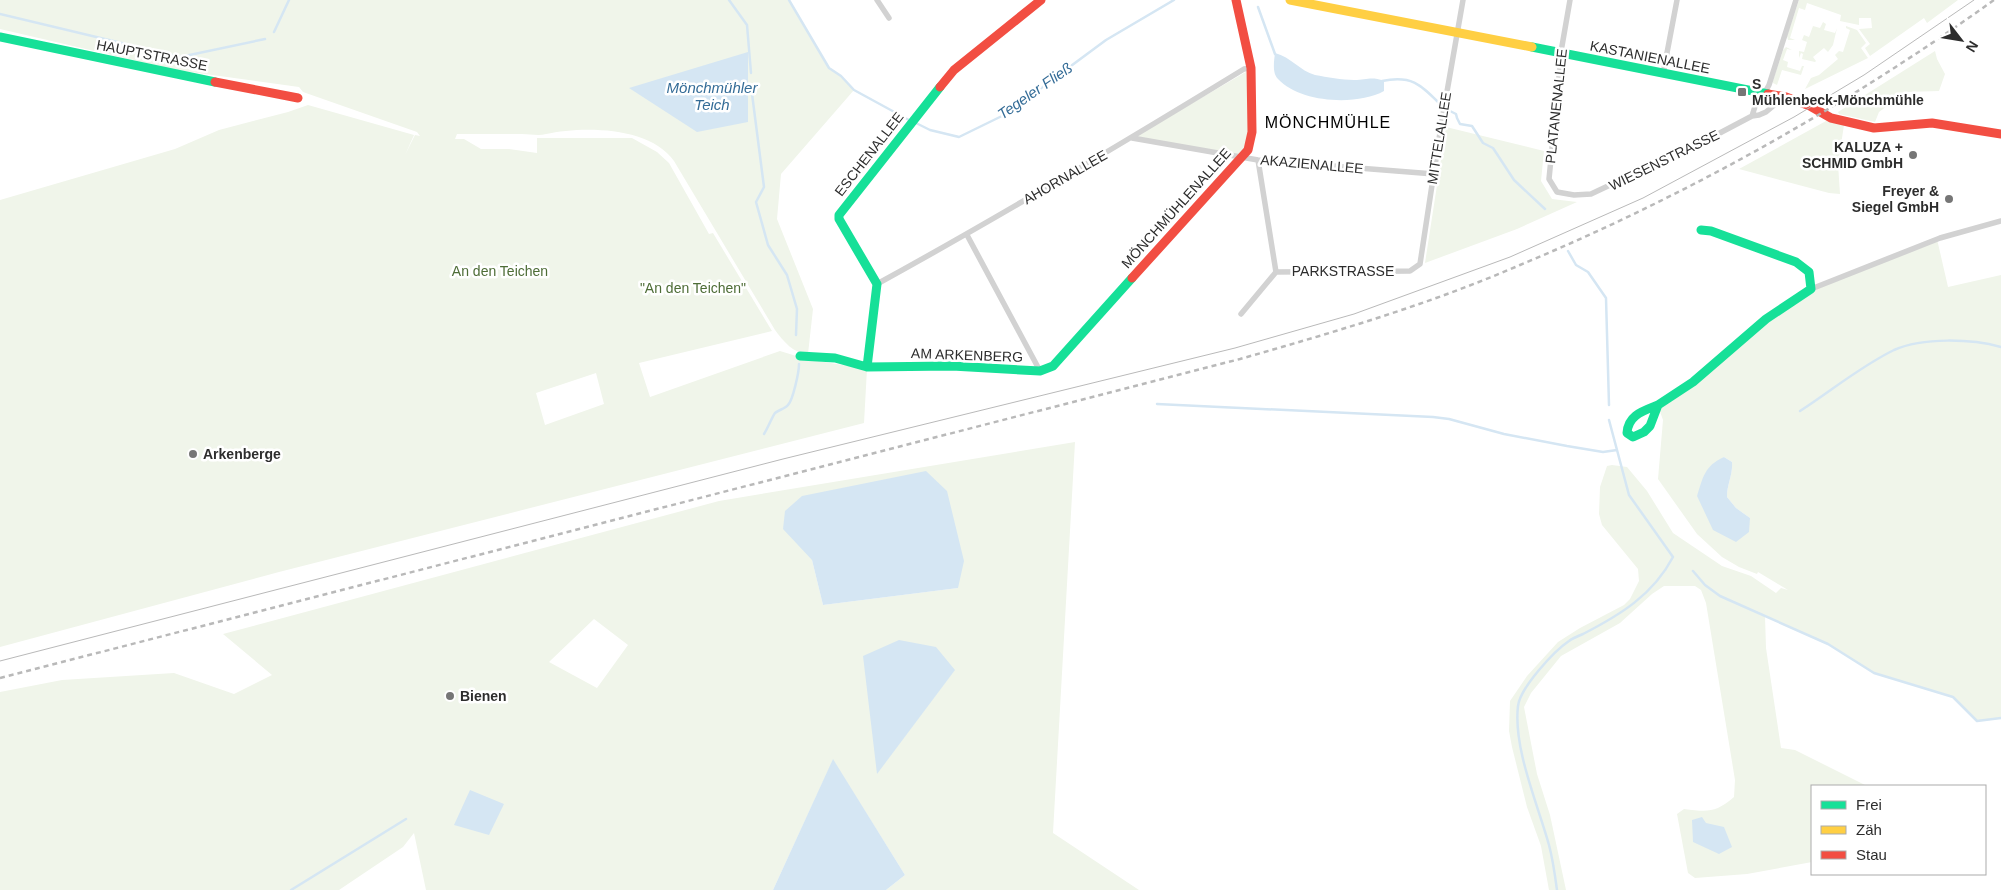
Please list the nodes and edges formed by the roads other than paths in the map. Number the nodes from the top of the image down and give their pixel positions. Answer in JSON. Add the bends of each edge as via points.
{"nodes":[{"id":1,"x":877,"y":0,"type":"edge"},
{"id":2,"x":1041,"y":0,"type":"edge"},
{"id":3,"x":1236,"y":0,"type":"edge"},
{"id":4,"x":1290,"y":0,"type":"edge"},
{"id":5,"x":1463,"y":0,"type":"edge"},
{"id":6,"x":1570,"y":0,"type":"edge"},
{"id":7,"x":1676,"y":0,"type":"edge"},
{"id":8,"x":1796,"y":0,"type":"edge"},
{"id":9,"x":1326,"y":3,"type":"edge"},
{"id":10,"x":889,"y":18,"type":"dead end"},
{"id":11,"x":1456,"y":32,"type":"junction"},
{"id":12,"x":0,"y":37,"type":"edge"},
{"id":13,"x":1562,"y":53,"type":"junction"},
{"id":14,"x":1251,"y":68,"type":"junction"},
{"id":15,"x":1663,"y":74,"type":"junction"},
{"id":16,"x":1764,"y":94,"type":"junction"},
{"id":17,"x":1781,"y":96,"type":"junction"},
{"id":18,"x":298,"y":98,"type":"dead end"},
{"id":19,"x":1752,"y":116,"type":"junction"},
{"id":20,"x":2001,"y":134,"type":"edge"},
{"id":21,"x":1132,"y":138,"type":"junction"},
{"id":22,"x":1240,"y":158,"type":"junction"},
{"id":23,"x":1258,"y":160,"type":"junction"},
{"id":24,"x":1434,"y":174,"type":"junction"},
{"id":25,"x":1574,"y":195,"type":"joint"},
{"id":26,"x":2001,"y":222,"type":"edge"},
{"id":27,"x":1701,"y":230,"type":"dead end"},
{"id":28,"x":967,"y":235,"type":"junction"},
{"id":29,"x":1410,"y":271,"type":"joint"},
{"id":30,"x":1276,"y":272,"type":"junction"},
{"id":31,"x":877,"y":284,"type":"junction"},
{"id":32,"x":1811,"y":289,"type":"junction"},
{"id":33,"x":1241,"y":314,"type":"dead end"},
{"id":34,"x":800,"y":356,"type":"dead end"},
{"id":35,"x":867,"y":367,"type":"junction"},
{"id":36,"x":1040,"y":371,"type":"junction"},
{"id":37,"x":1658,"y":405,"type":"dead end"}],
"edges":[{"from":1,"to":10,"type":"street"},
{"from":2,"to":31,"type":"street","name":"ESCHENALLEE","via":[[954,70],[840,215],[839,219]]},
{"from":3,"to":14,"type":"street","name":"MÖNCHMÜHLENALLEE"},
{"from":4,"to":9,"type":"street","name":"KASTANIENALLEE"},
{"from":5,"to":11,"type":"street","name":"MITTELALLEE"},
{"from":6,"to":13,"type":"street","name":"PLATANENALLEE"},
{"from":7,"to":15,"type":"street"},
{"from":8,"to":16,"type":"street"},
{"from":9,"to":11,"type":"street","name":"KASTANIENALLEE"},
{"from":11,"to":13,"type":"street","name":"KASTANIENALLEE"},
{"from":11,"to":24,"type":"street","name":"MITTELALLEE"},
{"from":12,"to":18,"type":"street","name":"HAUPTSTRASSE"},
{"from":13,"to":15,"type":"street","name":"KASTANIENALLEE"},
{"from":13,"to":25,"type":"street","name":"PLATANENALLEE","via":[[1549,179],[1557,192]]},
{"from":14,"to":21,"type":"street","name":"AHORNALLEE","via":[[1244,69]]},
{"from":14,"to":22,"type":"street","name":"MÖNCHMÜHLENALLEE","via":[[1252,132],[1248,150]]},
{"from":15,"to":16,"type":"street","name":"KASTANIENALLEE"},
{"from":16,"to":17,"type":"street","name":"KASTANIENALLEE"},
{"from":16,"to":19,"type":"street","via":[[1757,100]]},
{"from":17,"to":19,"type":"street","name":"WIESENSTRASSE","via":[[1779,102],[1766,112]]},
{"from":17,"to":20,"type":"street","name":"KASTANIENALLEE","via":[[1810,106],[1831,118],[1874,128],[1932,123]]},
{"from":19,"to":25,"type":"street","name":"WIESENSTRASSE","via":[[1591,194]]},
{"from":21,"to":22,"type":"street","name":"AKAZIENALLEE"},
{"from":21,"to":28,"type":"street","name":"AHORNALLEE"},
{"from":22,"to":23,"type":"street","name":"AKAZIENALLEE"},
{"from":22,"to":36,"type":"street","name":"MÖNCHMÜHLENALLEE","via":[[1053,366]]},
{"from":23,"to":24,"type":"street","name":"AKAZIENALLEE"},
{"from":23,"to":30,"type":"street"},
{"from":24,"to":29,"type":"street","name":"MITTELALLEE","via":[[1420,264]]},
{"from":26,"to":32,"type":"street","via":[[1940,238]]},
{"from":27,"to":32,"type":"street","via":[[1712,231],[1796,262],[1809,272]]},
{"from":28,"to":31,"type":"street","name":"AHORNALLEE"},
{"from":28,"to":36,"type":"street","name":"AM ARKENBERG"},
{"from":29,"to":30,"type":"street","name":"PARKSTRASSE"},
{"from":30,"to":33,"type":"street"},
{"from":31,"to":35,"type":"street"},
{"from":32,"to":37,"type":"street","via":[[1766,319],[1694,382]]},
{"from":34,"to":35,"type":"street","name":"AM ARKENBERG","via":[[835,358]]},
{"from":35,"to":36,"type":"street","name":"AM ARKENBERG","via":[[952,366]]}]}
